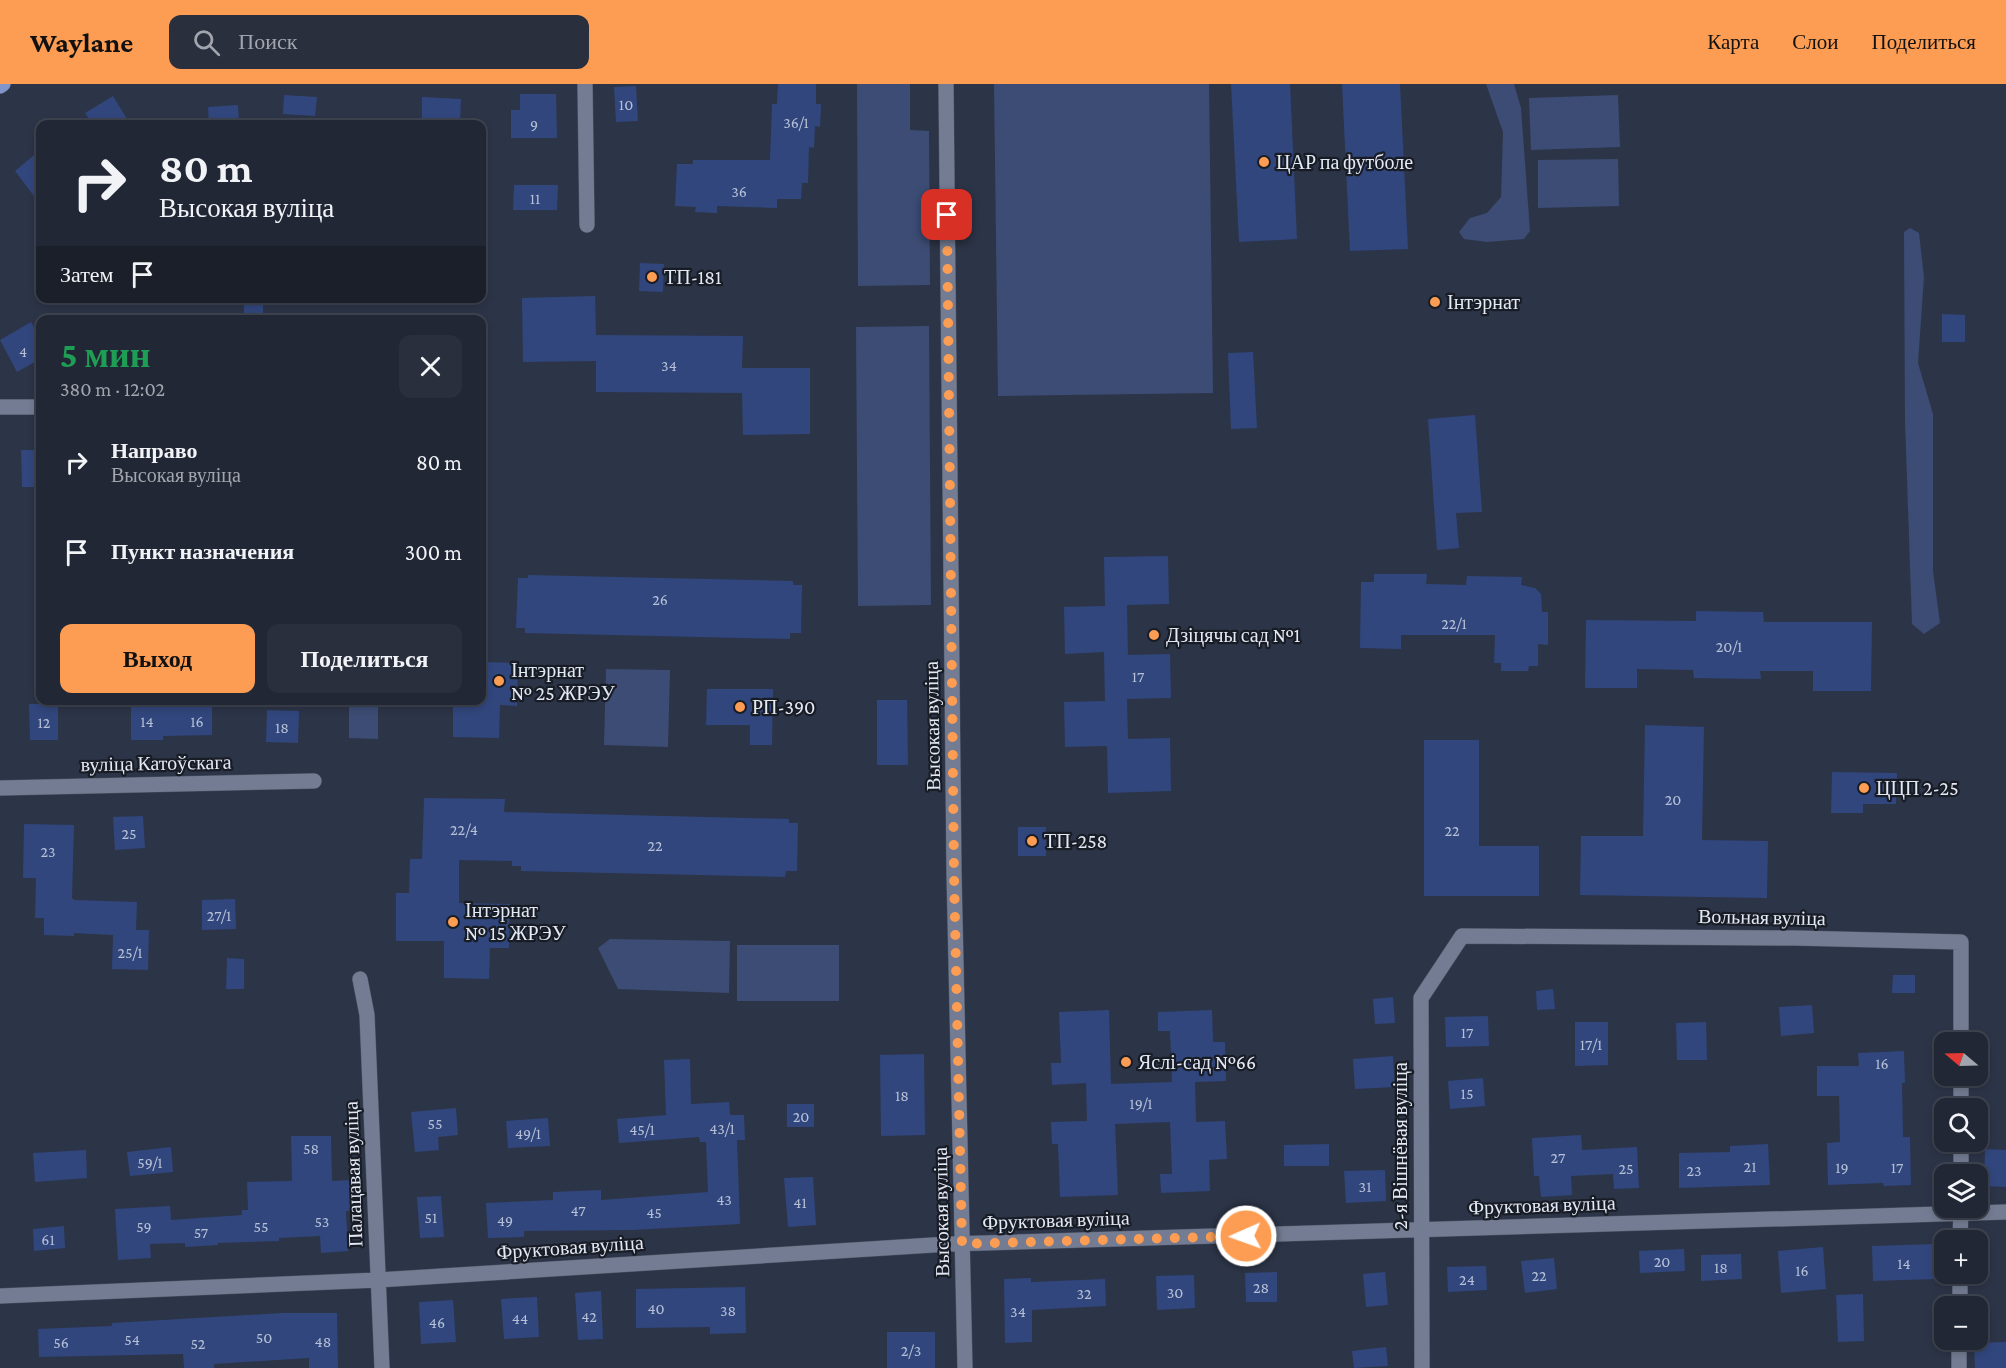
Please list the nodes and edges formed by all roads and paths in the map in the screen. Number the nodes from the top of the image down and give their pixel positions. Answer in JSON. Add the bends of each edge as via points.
{"nodes":[{"id":1,"x":585,"y":84,"type":"edge"},
{"id":2,"x":946,"y":84,"type":"edge"},
{"id":3,"x":587,"y":225,"type":"dead end"},
{"id":4,"x":36,"y":406,"type":"edge"},
{"id":5,"x":0,"y":407,"type":"edge"},
{"id":6,"x":314,"y":781,"type":"dead end"},
{"id":7,"x":0,"y":788,"type":"edge"},
{"id":8,"x":1462,"y":936,"type":"joint"},
{"id":9,"x":360,"y":979,"type":"dead end"},
{"id":10,"x":1961,"y":1032,"type":"edge"},
{"id":11,"x":1934,"y":1211,"type":"edge"},
{"id":12,"x":1988,"y":1211,"type":"edge"},
{"id":13,"x":2006,"y":1212,"type":"edge"},
{"id":14,"x":1421,"y":1230,"type":"junction"},
{"id":15,"x":962,"y":1244,"type":"junction"},
{"id":16,"x":378,"y":1280,"type":"junction"},
{"id":17,"x":0,"y":1296,"type":"edge"},
{"id":18,"x":1959,"y":1350,"type":"edge"},
{"id":19,"x":382,"y":1368,"type":"edge"},
{"id":20,"x":965,"y":1368,"type":"edge"},
{"id":21,"x":1422,"y":1368,"type":"edge"},
{"id":22,"x":1959,"y":1368,"type":"edge"}],
"edges":[{"from":1,"to":3,"type":"street"},
{"from":2,"to":15,"type":"street","name":"Высокая вуліца"},
{"from":4,"to":5,"type":"street"},
{"from":6,"to":7,"type":"street","name":"вуліца Катоўскага"},
{"from":8,"to":10,"type":"street","name":"Вольная вуліца","via":[[1962,942]]},
{"from":8,"to":14,"type":"street","name":"2-я Вішнёвая вуліца","via":[[1421,998]]},
{"from":9,"to":16,"type":"street","name":"Палацавая вуліца","via":[[367,1015]]},
{"from":11,"to":14,"type":"street","name":"Фруктовая вуліца"},
{"from":12,"to":13,"type":"street","name":"Фруктовая вуліца"},
{"from":14,"to":15,"type":"street","name":"Фруктовая вуліца"},
{"from":14,"to":21,"type":"street","name":"2-я Вішнёвая вуліца"},
{"from":15,"to":16,"type":"street","name":"Фруктовая вуліца"},
{"from":15,"to":20,"type":"street","name":"Высокая вуліца"},
{"from":16,"to":17,"type":"street","name":"Фруктовая вуліца"},
{"from":16,"to":19,"type":"street","name":"Палацавая вуліца"},
{"from":18,"to":22,"type":"street"}]}
